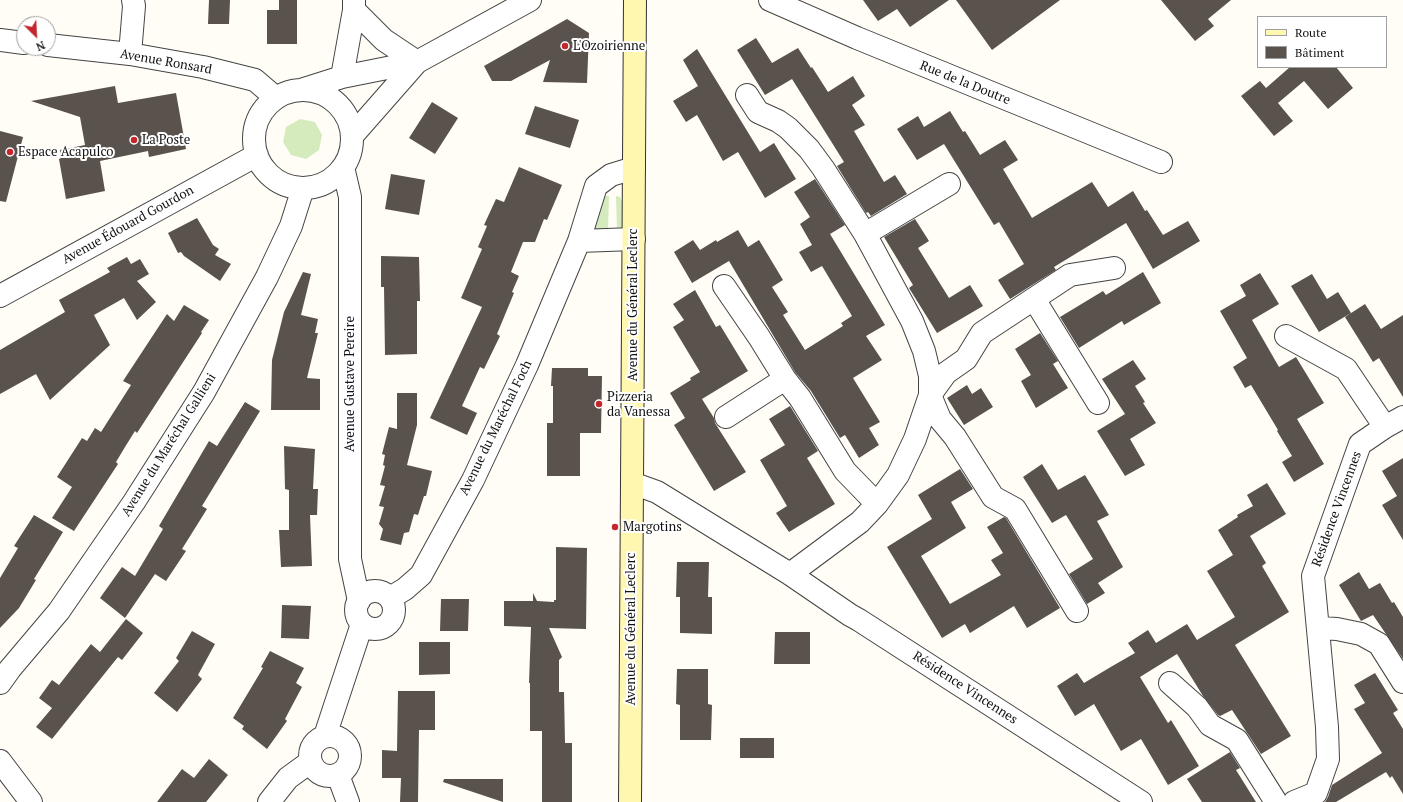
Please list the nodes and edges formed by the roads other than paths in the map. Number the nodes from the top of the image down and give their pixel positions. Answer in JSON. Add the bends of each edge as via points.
{"nodes":[{"id":1,"x":133,"y":0,"type":"edge"},
{"id":2,"x":530,"y":0,"type":"edge"},
{"id":3,"x":635,"y":0,"type":"edge"},
{"id":4,"x":770,"y":0,"type":"edge"},
{"id":5,"x":354,"y":5,"type":"edge"},
{"id":6,"x":0,"y":40,"type":"edge"},
{"id":7,"x":16,"y":42,"type":"edge"},
{"id":8,"x":56,"y":46,"type":"edge"},
{"id":9,"x":130,"y":54,"type":"junction"},
{"id":10,"x":417,"y":62,"type":"junction"},
{"id":11,"x":342,"y":77,"type":"junction"},
{"id":12,"x":297,"y":90,"type":"junction"},
{"id":13,"x":747,"y":95,"type":"dead end"},
{"id":14,"x":276,"y":98,"type":"junction"},
{"id":15,"x":352,"y":136,"type":"junction"},
{"id":16,"x":257,"y":155,"type":"junction"},
{"id":17,"x":1161,"y":162,"type":"dead end"},
{"id":18,"x":343,"y":167,"type":"junction"},
{"id":19,"x":634,"y":168,"type":"junction"},
{"id":20,"x":949,"y":184,"type":"dead end"},
{"id":21,"x":303,"y":188,"type":"junction"},
{"id":22,"x":865,"y":234,"type":"junction"},
{"id":23,"x":634,"y":239,"type":"junction"},
{"id":24,"x":580,"y":241,"type":"junction"},
{"id":25,"x":1114,"y":268,"type":"dead end"},
{"id":26,"x":724,"y":286,"type":"dead end"},
{"id":27,"x":0,"y":296,"type":"edge"},
{"id":28,"x":1034,"y":298,"type":"junction"},
{"id":29,"x":1286,"y":336,"type":"dead end"},
{"id":30,"x":785,"y":379,"type":"junction"},
{"id":31,"x":930,"y":395,"type":"junction"},
{"id":32,"x":1098,"y":403,"type":"dead end"},
{"id":33,"x":726,"y":418,"type":"dead end"},
{"id":34,"x":1394,"y":422,"type":"edge"},
{"id":35,"x":632,"y":483,"type":"junction"},
{"id":36,"x":877,"y":504,"type":"junction"},
{"id":37,"x":790,"y":574,"type":"junction"},
{"id":38,"x":390,"y":598,"type":"junction"},
{"id":39,"x":359,"y":601,"type":"junction"},
{"id":40,"x":1077,"y":611,"type":"dead end"},
{"id":41,"x":369,"y":626,"type":"junction"},
{"id":42,"x":1318,"y":628,"type":"junction"},
{"id":43,"x":1403,"y":682,"type":"edge"},
{"id":44,"x":0,"y":683,"type":"edge"},
{"id":45,"x":1170,"y":683,"type":"dead end"},
{"id":46,"x":332,"y":737,"type":"junction"},
{"id":47,"x":0,"y":761,"type":"edge"},
{"id":48,"x":310,"y":762,"type":"junction"},
{"id":49,"x":338,"y":775,"type":"junction"},
{"id":50,"x":1318,"y":798,"type":"edge"},
{"id":51,"x":31,"y":802,"type":"edge"},
{"id":52,"x":269,"y":802,"type":"edge"},
{"id":53,"x":348,"y":802,"type":"edge"},
{"id":54,"x":630,"y":802,"type":"edge"},
{"id":55,"x":1141,"y":802,"type":"edge"},
{"id":56,"x":1276,"y":802,"type":"edge"},
{"id":57,"x":1294,"y":802,"type":"edge"}],
"edges":[{"from":1,"to":9,"type":"street"},
{"from":2,"to":10,"type":"street"},
{"from":3,"to":19,"type":"street","name":"Avenue du Général Leclerc"},
{"from":4,"to":17,"type":"street","name":"Rue de la Doutre","via":[[969,85]]},
{"from":5,"to":10,"type":"street","via":[[384,40]]},
{"from":5,"to":11,"type":"street"},
{"from":6,"to":7,"type":"street"},
{"from":8,"to":9,"type":"street","name":"Avenue Ronsard"},
{"from":9,"to":14,"type":"street","name":"Avenue Ronsard","via":[[203,67],[255,80]]},
{"from":10,"to":11,"type":"street"},
{"from":10,"to":15,"type":"street"},
{"from":11,"to":12,"type":"street"},
{"from":12,"to":14,"type":"street"},
{"from":12,"to":15,"type":"street","via":[[313,91],[328,97],[340,107],[349,121]]},
{"from":13,"to":22,"type":"street","via":[[758,112],[788,128],[809,149]]},
{"from":14,"to":16,"type":"street","via":[[265,109],[257,123],[254,139]]},
{"from":15,"to":18,"type":"street","via":[[350,153]]},
{"from":16,"to":21,"type":"street","via":[[264,168],[275,179],[288,186]]},
{"from":16,"to":27,"type":"street","name":"Avenue Édouard Gourdon"},
{"from":18,"to":21,"type":"street","via":[[332,178],[318,186]]},
{"from":18,"to":39,"type":"street","name":"Avenue Gustave Pereire","via":[[350,197],[350,559]]},
{"from":19,"to":23,"type":"street","name":"Avenue du Général Leclerc"},
{"from":19,"to":24,"type":"street","name":"Avenue du Maréchal Foch","via":[[611,175],[596,186]]},
{"from":20,"to":22,"type":"street"},
{"from":21,"to":44,"type":"street","name":"Avenue du Maréchal Gallieni","via":[[292,226],[204,392],[134,502],[59,611]]},
{"from":22,"to":31,"type":"street","via":[[912,321],[924,351],[930,376]]},
{"from":23,"to":24,"type":"street"},
{"from":23,"to":35,"type":"street","name":"Avenue du Général Leclerc"},
{"from":24,"to":38,"type":"street","name":"Avenue du Maréchal Foch","via":[[528,364],[473,480],[421,575]]},
{"from":25,"to":28,"type":"street","via":[[1070,275]]},
{"from":26,"to":30,"type":"street"},
{"from":28,"to":31,"type":"street","via":[[982,333],[966,359],[946,373]]},
{"from":28,"to":32,"type":"street"},
{"from":29,"to":34,"type":"street","name":"Résidence Vincennes","via":[[1346,369]]},
{"from":30,"to":33,"type":"street"},
{"from":30,"to":36,"type":"street","via":[[800,398],[845,471]]},
{"from":31,"to":36,"type":"street","via":[[915,439],[898,475]]},
{"from":31,"to":40,"type":"street","via":[[940,419],[955,437],[993,497],[1016,509]]},
{"from":34,"to":42,"type":"street","name":"Résidence Vincennes","via":[[1360,444],[1313,576]]},
{"from":35,"to":37,"type":"street","name":"Résidence Vincennes","via":[[657,492]]},
{"from":35,"to":54,"type":"street","name":"Avenue du Général Leclerc"},
{"from":36,"to":37,"type":"street","via":[[860,522]]},
{"from":37,"to":55,"type":"street","name":"Résidence Vincennes"},
{"from":38,"to":39,"type":"street","via":[[374,591],[368,592]]},
{"from":38,"to":41,"type":"street","via":[[394,610],[387,625]]},
{"from":39,"to":41,"type":"street","via":[[357,613]]},
{"from":41,"to":46,"type":"street"},
{"from":42,"to":43,"type":"street","via":[[1361,634],[1379,644]]},
{"from":42,"to":50,"type":"street","name":"Résidence Vincennes","via":[[1328,759]]},
{"from":45,"to":56,"type":"street","via":[[1197,707],[1210,726],[1237,740]]},
{"from":46,"to":48,"type":"street","via":[[314,743],[310,749]]},
{"from":46,"to":49,"type":"street","via":[[348,747],[350,760],[344,771]]},
{"from":47,"to":51,"type":"street"},
{"from":48,"to":49,"type":"street","via":[[318,773]]},
{"from":48,"to":52,"type":"street","via":[[288,778]]},
{"from":49,"to":53,"type":"street"},
{"from":50,"to":57,"type":"street","name":"Résidence Vincennes"}]}
